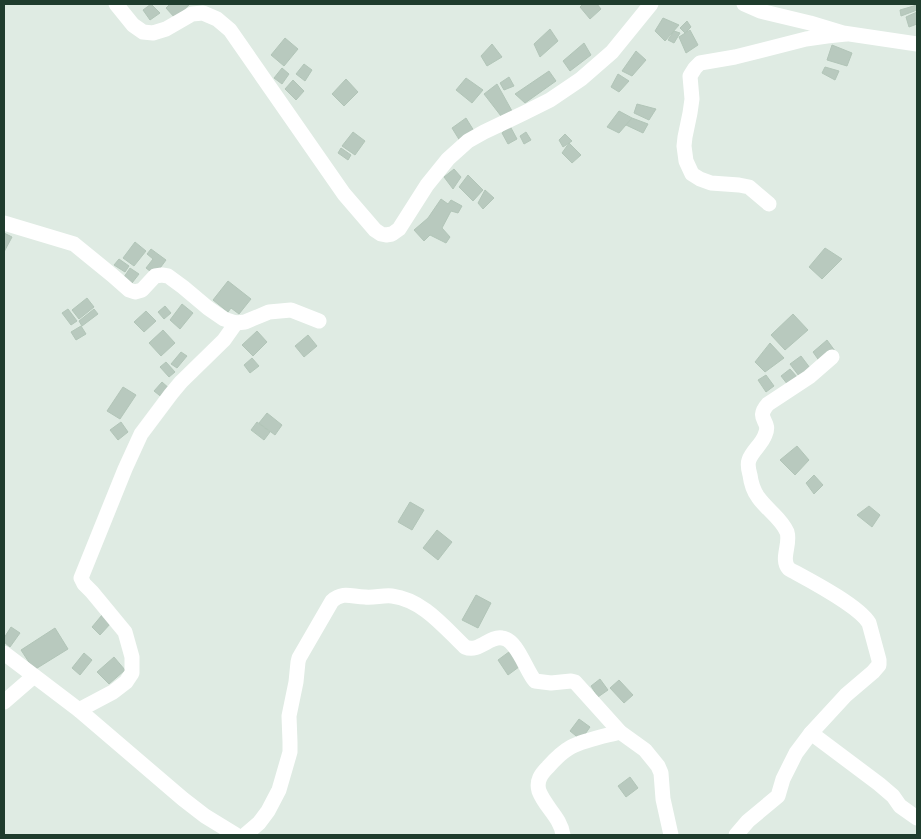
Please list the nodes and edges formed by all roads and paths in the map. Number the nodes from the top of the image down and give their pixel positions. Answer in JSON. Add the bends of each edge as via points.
{"nodes":[{"id":1,"x":116,"y":4,"type":"edge"},
{"id":2,"x":651,"y":4,"type":"edge"},
{"id":3,"x":744,"y":4,"type":"edge"},
{"id":4,"x":846,"y":34,"type":"junction"},
{"id":5,"x":917,"y":44,"type":"edge"},
{"id":6,"x":769,"y":204,"type":"dead end"},
{"id":7,"x":4,"y":223,"type":"edge"},
{"id":8,"x":318,"y":321,"type":"dead end"},
{"id":9,"x":236,"y":323,"type":"junction"},
{"id":10,"x":832,"y":357,"type":"dead end"},
{"id":11,"x":4,"y":654,"type":"edge"},
{"id":12,"x":34,"y":676,"type":"junction"},
{"id":13,"x":4,"y":702,"type":"edge"},
{"id":14,"x":79,"y":710,"type":"junction"},
{"id":15,"x":620,"y":732,"type":"junction"},
{"id":16,"x":811,"y":733,"type":"junction"},
{"id":17,"x":917,"y":818,"type":"edge"},
{"id":18,"x":236,"y":835,"type":"edge"},
{"id":19,"x":246,"y":835,"type":"edge"},
{"id":20,"x":563,"y":835,"type":"edge"},
{"id":21,"x":671,"y":835,"type":"edge"},
{"id":22,"x":736,"y":835,"type":"edge"}],
"edges":[{"from":1,"to":2,"type":"street","via":[[133,26],[143,32],[166,29],[192,14],[203,13],[218,19],[230,30],[344,194],[375,230],[386,235],[399,229],[427,185],[468,141],[550,100],[581,79],[612,52]]},
{"from":3,"to":4,"type":"street"},
{"from":4,"to":5,"type":"street"},
{"from":4,"to":6,"type":"street","via":[[806,39],[700,63],[690,76],[692,99],[684,146],[692,174],[711,183],[749,188]]},
{"from":7,"to":9,"type":"street","via":[[74,244],[135,292],[142,290],[156,276],[168,276],[224,319]]},
{"from":8,"to":9,"type":"street","via":[[291,310],[269,312]]},
{"from":9,"to":14,"type":"street","via":[[224,340],[171,394],[141,434],[87,561],[81,578],[125,632],[132,657],[132,673],[113,692]]},
{"from":10,"to":16,"type":"street","via":[[763,409],[766,434],[749,460],[748,469],[758,497],[787,534],[786,565],[854,608],[867,620],[879,660],[873,672],[846,695]]},
{"from":11,"to":12,"type":"street"},
{"from":12,"to":13,"type":"street"},
{"from":12,"to":14,"type":"street"},
{"from":14,"to":18,"type":"street","via":[[183,799]]},
{"from":15,"to":19,"type":"street","via":[[575,682],[535,681],[513,644],[504,638],[477,648],[465,647],[432,615],[406,599],[342,595],[332,601],[299,658],[289,716],[290,752],[279,790],[259,824]]},
{"from":15,"to":20,"type":"street","via":[[573,746],[558,756],[538,779],[540,793]]},
{"from":15,"to":21,"type":"street","via":[[645,750],[658,766]]},
{"from":16,"to":17,"type":"street","via":[[879,784]]},
{"from":16,"to":22,"type":"street","via":[[796,753],[778,796]]}]}
